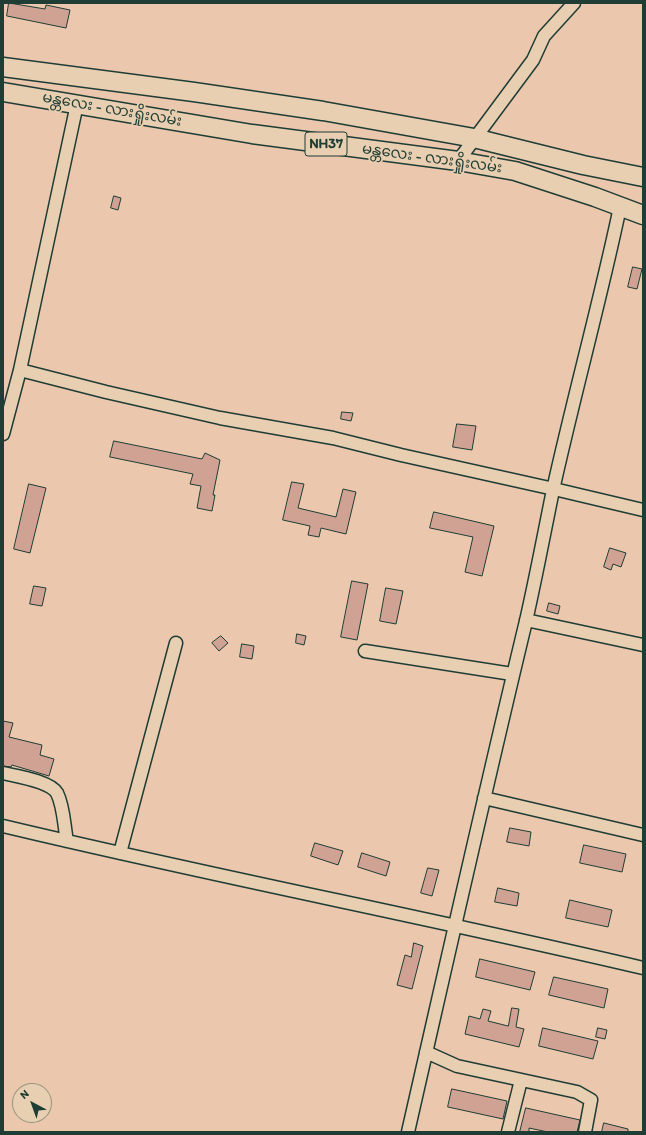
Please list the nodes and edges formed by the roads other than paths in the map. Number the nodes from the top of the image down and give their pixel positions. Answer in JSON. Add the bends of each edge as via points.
{"nodes":[{"id":1,"x":574,"y":3,"type":"edge"},
{"id":2,"x":3,"y":67,"type":"edge"},
{"id":3,"x":3,"y":92,"type":"edge"},
{"id":4,"x":78,"y":104,"type":"junction"},
{"id":5,"x":474,"y":138,"type":"junction"},
{"id":6,"x":458,"y":161,"type":"junction"},
{"id":7,"x":643,"y":177,"type":"edge"},
{"id":8,"x":620,"y":207,"type":"junction"},
{"id":9,"x":643,"y":215,"type":"edge"},
{"id":10,"x":20,"y":370,"type":"junction"},
{"id":11,"x":3,"y":432,"type":"edge"},
{"id":12,"x":554,"y":489,"type":"junction"},
{"id":13,"x":643,"y":510,"type":"edge"},
{"id":14,"x":526,"y":620,"type":"junction"},
{"id":15,"x":176,"y":643,"type":"dead end"},
{"id":16,"x":643,"y":645,"type":"edge"},
{"id":17,"x":365,"y":651,"type":"dead end"},
{"id":18,"x":512,"y":674,"type":"junction"},
{"id":19,"x":3,"y":773,"type":"edge"},
{"id":20,"x":484,"y":798,"type":"junction"},
{"id":21,"x":3,"y":826,"type":"edge"},
{"id":22,"x":643,"y":835,"type":"edge"},
{"id":23,"x":67,"y":842,"type":"junction"},
{"id":24,"x":120,"y":853,"type":"junction"},
{"id":25,"x":454,"y":925,"type":"junction"},
{"id":26,"x":643,"y":968,"type":"edge"},
{"id":27,"x":426,"y":1052,"type":"junction"},
{"id":28,"x":521,"y":1080,"type":"junction"},
{"id":29,"x":408,"y":1132,"type":"edge"},
{"id":30,"x":508,"y":1132,"type":"edge"},
{"id":31,"x":585,"y":1132,"type":"edge"}],
"edges":[{"from":1,"to":5,"type":"street","via":[[544,36],[533,60]]},
{"from":2,"to":5,"type":"highway","name":"မန္တလေး - လားရှိုးလမ်း","number":"NH37","via":[[316,110]]},
{"from":3,"to":4,"type":"highway","name":"မန္တလေး - လားရှိုးလမ်း","number":"NH37"},
{"from":4,"to":6,"type":"highway","name":"မန္တလေး - လားရှိုးလမ်း","number":"NH37","via":[[252,134]]},
{"from":4,"to":10,"type":"street"},
{"from":5,"to":6,"type":"street"},
{"from":5,"to":7,"type":"highway","name":"မန္တလေး - လားရှိုးလမ်း","number":"NH37"},
{"from":6,"to":8,"type":"highway","name":"မန္တလေး - လားရှိုးလမ်း","number":"NH37","via":[[515,171]]},
{"from":8,"to":9,"type":"highway","name":"မန္တလေး - လားရှိုးလမ်း","number":"NH37"},
{"from":8,"to":12,"type":"street"},
{"from":10,"to":11,"type":"street"},
{"from":10,"to":12,"type":"street","via":[[220,418],[333,438]]},
{"from":12,"to":13,"type":"street"},
{"from":12,"to":14,"type":"street"},
{"from":14,"to":16,"type":"street"},
{"from":14,"to":18,"type":"street"},
{"from":15,"to":24,"type":"street"},
{"from":17,"to":18,"type":"street"},
{"from":18,"to":20,"type":"street"},
{"from":19,"to":23,"type":"street","via":[[44,783],[56,792],[61,805]]},
{"from":20,"to":22,"type":"street"},
{"from":20,"to":25,"type":"street"},
{"from":21,"to":23,"type":"street"},
{"from":23,"to":24,"type":"street"},
{"from":24,"to":25,"type":"street"},
{"from":25,"to":26,"type":"street"},
{"from":25,"to":27,"type":"street"},
{"from":27,"to":28,"type":"street","via":[[456,1066]]},
{"from":27,"to":29,"type":"street"},
{"from":28,"to":30,"type":"street"},
{"from":28,"to":31,"type":"street","via":[[577,1092],[591,1100]]}]}
